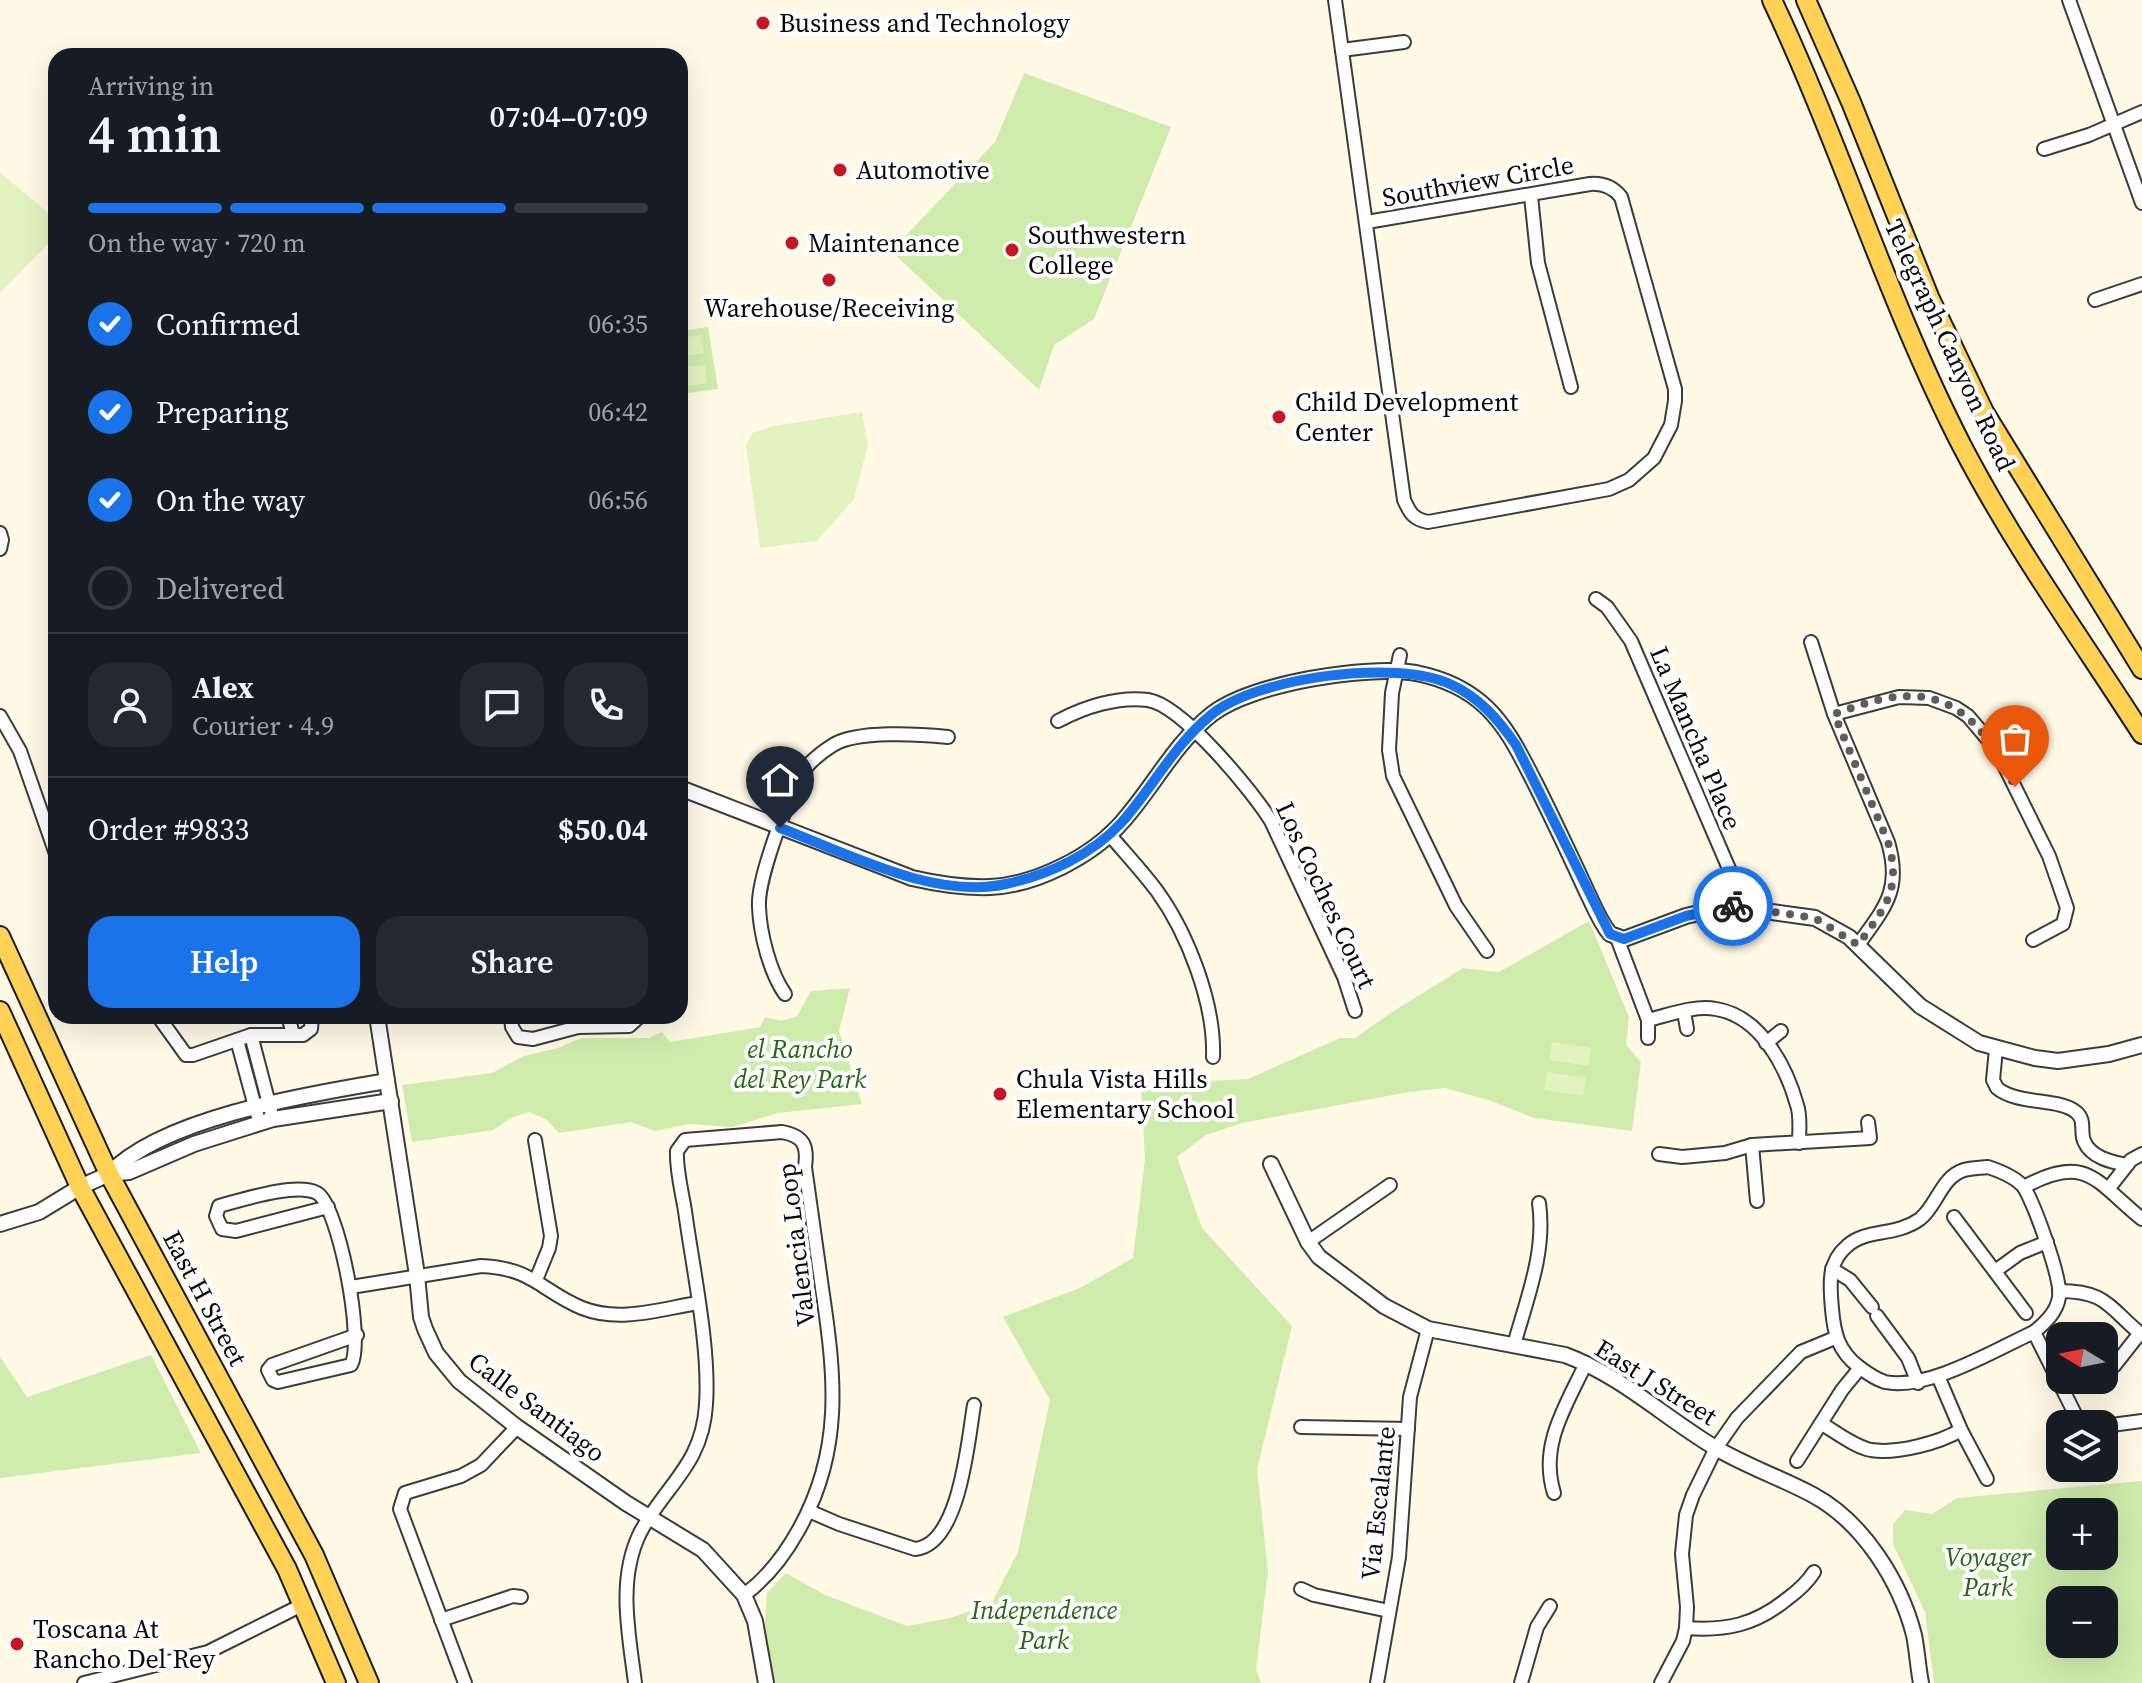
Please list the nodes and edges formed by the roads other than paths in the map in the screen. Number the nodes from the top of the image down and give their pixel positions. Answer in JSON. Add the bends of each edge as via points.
{"nodes":[{"id":1,"x":1335,"y":0,"type":"edge"},
{"id":2,"x":1772,"y":0,"type":"edge"},
{"id":3,"x":1806,"y":0,"type":"edge"},
{"id":4,"x":2069,"y":0,"type":"edge"},
{"id":5,"x":1404,"y":42,"type":"dead end"},
{"id":6,"x":1342,"y":50,"type":"junction"},
{"id":7,"x":2142,"y":112,"type":"edge"},
{"id":8,"x":2113,"y":125,"type":"junction"},
{"id":9,"x":2044,"y":149,"type":"dead end"},
{"id":10,"x":1531,"y":196,"type":"junction"},
{"id":11,"x":2142,"y":203,"type":"edge"},
{"id":12,"x":1367,"y":222,"type":"junction"},
{"id":13,"x":2142,"y":284,"type":"edge"},
{"id":14,"x":2095,"y":300,"type":"dead end"},
{"id":15,"x":1571,"y":387,"type":"dead end"},
{"id":16,"x":0,"y":533,"type":"edge"},
{"id":17,"x":0,"y":549,"type":"edge"},
{"id":18,"x":1596,"y":599,"type":"dead end"},
{"id":19,"x":1811,"y":642,"type":"dead end"},
{"id":20,"x":1400,"y":655,"type":"dead end"},
{"id":21,"x":2142,"y":669,"type":"edge"},
{"id":22,"x":1396,"y":672,"type":"junction"},
{"id":23,"x":1834,"y":714,"type":"junction"},
{"id":24,"x":0,"y":717,"type":"edge"},
{"id":25,"x":1058,"y":721,"type":"dead end"},
{"id":26,"x":1193,"y":731,"type":"junction"},
{"id":27,"x":2142,"y":734,"type":"edge"},
{"id":28,"x":948,"y":737,"type":"dead end"},
{"id":29,"x":14,"y":740,"type":"junction"},
{"id":30,"x":0,"y":746,"type":"edge"},
{"id":31,"x":688,"y":791,"type":"edge"},
{"id":32,"x":780,"y":828,"type":"junction"},
{"id":33,"x":48,"y":832,"type":"edge"},
{"id":34,"x":1109,"y":834,"type":"junction"},
{"id":35,"x":1729,"y":906,"type":"junction"},
{"id":36,"x":0,"y":936,"type":"edge"},
{"id":37,"x":1617,"y":938,"type":"junction"},
{"id":38,"x":2033,"y":940,"type":"dead end"},
{"id":39,"x":1858,"y":945,"type":"junction"},
{"id":40,"x":1487,"y":951,"type":"dead end"},
{"id":41,"x":785,"y":994,"type":"dead end"},
{"id":42,"x":0,"y":1011,"type":"edge"},
{"id":43,"x":1355,"y":1011,"type":"dead end"},
{"id":44,"x":1684,"y":1012,"type":"junction"},
{"id":45,"x":1648,"y":1020,"type":"junction"},
{"id":46,"x":164,"y":1024,"type":"edge"},
{"id":47,"x":290,"y":1024,"type":"edge"},
{"id":48,"x":311,"y":1024,"type":"edge"},
{"id":49,"x":378,"y":1024,"type":"edge"},
{"id":50,"x":512,"y":1024,"type":"edge"},
{"id":51,"x":631,"y":1024,"type":"edge"},
{"id":52,"x":1687,"y":1029,"type":"dead end"},
{"id":53,"x":1781,"y":1031,"type":"dead end"},
{"id":54,"x":293,"y":1034,"type":"junction"},
{"id":55,"x":251,"y":1035,"type":"junction"},
{"id":56,"x":1648,"y":1038,"type":"dead end"},
{"id":57,"x":237,"y":1040,"type":"junction"},
{"id":58,"x":1766,"y":1043,"type":"junction"},
{"id":59,"x":2142,"y":1045,"type":"edge"},
{"id":60,"x":1996,"y":1049,"type":"junction"},
{"id":61,"x":1213,"y":1057,"type":"dead end"},
{"id":62,"x":387,"y":1081,"type":"junction"},
{"id":63,"x":391,"y":1101,"type":"junction"},
{"id":64,"x":262,"y":1105,"type":"junction"},
{"id":65,"x":266,"y":1121,"type":"junction"},
{"id":66,"x":1868,"y":1122,"type":"dead end"},
{"id":67,"x":535,"y":1140,"type":"dead end"},
{"id":68,"x":1799,"y":1143,"type":"junction"},
{"id":69,"x":1752,"y":1145,"type":"junction"},
{"id":70,"x":1659,"y":1154,"type":"dead end"},
{"id":71,"x":2142,"y":1154,"type":"edge"},
{"id":72,"x":1271,"y":1164,"type":"dead end"},
{"id":73,"x":2127,"y":1165,"type":"junction"},
{"id":74,"x":109,"y":1174,"type":"junction"},
{"id":75,"x":1390,"y":1185,"type":"dead end"},
{"id":76,"x":80,"y":1187,"type":"junction"},
{"id":77,"x":2024,"y":1187,"type":"junction"},
{"id":78,"x":2109,"y":1188,"type":"junction"},
{"id":79,"x":1757,"y":1201,"type":"dead end"},
{"id":80,"x":1539,"y":1203,"type":"dead end"},
{"id":81,"x":328,"y":1207,"type":"junction"},
{"id":82,"x":1954,"y":1217,"type":"dead end"},
{"id":83,"x":2142,"y":1219,"type":"edge"},
{"id":84,"x":0,"y":1224,"type":"edge"},
{"id":85,"x":1308,"y":1242,"type":"junction"},
{"id":86,"x":2047,"y":1242,"type":"junction"},
{"id":87,"x":1832,"y":1269,"type":"junction"},
{"id":88,"x":1995,"y":1271,"type":"junction"},
{"id":89,"x":417,"y":1275,"type":"junction"},
{"id":90,"x":536,"y":1280,"type":"junction"},
{"id":91,"x":351,"y":1287,"type":"junction"},
{"id":92,"x":2059,"y":1291,"type":"junction"},
{"id":93,"x":698,"y":1303,"type":"junction"},
{"id":94,"x":2026,"y":1313,"type":"dead end"},
{"id":95,"x":1428,"y":1329,"type":"junction"},
{"id":96,"x":2034,"y":1332,"type":"junction"},
{"id":97,"x":2141,"y":1334,"type":"edge"},
{"id":98,"x":357,"y":1335,"type":"junction"},
{"id":99,"x":1835,"y":1338,"type":"junction"},
{"id":100,"x":1514,"y":1345,"type":"junction"},
{"id":101,"x":2118,"y":1361,"type":"edge"},
{"id":102,"x":1586,"y":1363,"type":"junction"},
{"id":103,"x":1860,"y":1368,"type":"junction"},
{"id":104,"x":1938,"y":1376,"type":"junction"},
{"id":105,"x":1918,"y":1383,"type":"junction"},
{"id":106,"x":974,"y":1405,"type":"dead end"},
{"id":107,"x":2073,"y":1410,"type":"edge"},
{"id":108,"x":2142,"y":1421,"type":"edge"},
{"id":109,"x":1822,"y":1424,"type":"junction"},
{"id":110,"x":2118,"y":1424,"type":"edge"},
{"id":111,"x":517,"y":1427,"type":"junction"},
{"id":112,"x":1301,"y":1427,"type":"dead end"},
{"id":113,"x":1408,"y":1429,"type":"junction"},
{"id":114,"x":1961,"y":1430,"type":"junction"},
{"id":115,"x":1716,"y":1448,"type":"junction"},
{"id":116,"x":1797,"y":1461,"type":"dead end"},
{"id":117,"x":1987,"y":1479,"type":"dead end"},
{"id":118,"x":1554,"y":1493,"type":"dead end"},
{"id":119,"x":809,"y":1511,"type":"junction"},
{"id":120,"x":650,"y":1517,"type":"junction"},
{"id":121,"x":1814,"y":1572,"type":"dead end"},
{"id":122,"x":1301,"y":1589,"type":"dead end"},
{"id":123,"x":744,"y":1595,"type":"junction"},
{"id":124,"x":521,"y":1597,"type":"dead end"},
{"id":125,"x":302,"y":1605,"type":"junction"},
{"id":126,"x":1550,"y":1606,"type":"dead end"},
{"id":127,"x":1389,"y":1611,"type":"junction"},
{"id":128,"x":441,"y":1620,"type":"junction"},
{"id":129,"x":1686,"y":1628,"type":"junction"},
{"id":130,"x":84,"y":1683,"type":"edge"},
{"id":131,"x":336,"y":1683,"type":"edge"},
{"id":132,"x":369,"y":1683,"type":"edge"},
{"id":133,"x":465,"y":1683,"type":"edge"},
{"id":134,"x":635,"y":1683,"type":"edge"},
{"id":135,"x":766,"y":1683,"type":"edge"},
{"id":136,"x":1377,"y":1683,"type":"edge"},
{"id":137,"x":1521,"y":1683,"type":"edge"},
{"id":138,"x":1661,"y":1683,"type":"edge"},
{"id":139,"x":1921,"y":1683,"type":"edge"}],
"edges":[{"from":1,"to":6,"type":"street"},
{"from":2,"to":27,"type":"main road","name":"Telegraph Canyon Road","via":[[1809,77],[1883,270],[1963,446]]},
{"from":3,"to":21,"type":"main road","name":"Telegraph Canyon Road","via":[[1930,299],[1984,412]]},
{"from":4,"to":8,"type":"street"},
{"from":5,"to":6,"type":"street"},
{"from":6,"to":12,"type":"street"},
{"from":7,"to":8,"type":"street"},
{"from":8,"to":9,"type":"street"},
{"from":8,"to":11,"type":"street"},
{"from":10,"to":12,"type":"street","name":"Southview Circle"},
{"from":10,"to":12,"type":"street","name":"Southview Circle","via":[[1597,183],[1621,197],[1675,389],[1667,437],[1647,466],[1609,489],[1428,522],[1410,514],[1404,500]]},
{"from":10,"to":15,"type":"street","via":[[1538,263]]},
{"from":13,"to":14,"type":"street"},
{"from":16,"to":17,"type":"street"},
{"from":18,"to":35,"type":"street","name":"La Mancha Place","via":[[1632,643],[1730,871]]},
{"from":19,"to":23,"type":"street"},
{"from":20,"to":22,"type":"street"},
{"from":22,"to":26,"type":"street","via":[[1347,674],[1251,693],[1213,713]]},
{"from":22,"to":37,"type":"street","via":[[1450,684],[1499,722],[1516,745],[1606,929]]},
{"from":22,"to":40,"type":"street","via":[[1389,750],[1393,776],[1456,906]]},
{"from":23,"to":38,"type":"street","via":[[1899,697],[1929,698],[1968,716],[1996,749],[2049,856],[2067,908],[2063,924]]},
{"from":23,"to":39,"type":"street","via":[[1894,862],[1888,903]]},
{"from":24,"to":29,"type":"street"},
{"from":25,"to":26,"type":"street","name":"Los Coches Court","via":[[1097,705],[1149,700],[1165,706]]},
{"from":26,"to":34,"type":"street"},
{"from":26,"to":43,"type":"street","name":"Los Coches Court","via":[[1256,797],[1271,821]]},
{"from":28,"to":32,"type":"street","via":[[884,735],[833,745],[810,764],[797,784]]},
{"from":29,"to":30,"type":"street"},
{"from":29,"to":33,"type":"street"},
{"from":31,"to":32,"type":"street"},
{"from":32,"to":34,"type":"street","via":[[912,878],[992,887],[1046,872]]},
{"from":32,"to":41,"type":"street","via":[[758,906],[771,967]]},
{"from":34,"to":61,"type":"street","via":[[1159,894],[1179,931],[1203,983]]},
{"from":35,"to":37,"type":"street"},
{"from":35,"to":39,"type":"street","via":[[1815,918]]},
{"from":36,"to":74,"type":"main road","name":"East H Street"},
{"from":37,"to":45,"type":"street"},
{"from":39,"to":60,"type":"street","via":[[1920,1006],[1961,1034]]},
{"from":42,"to":76,"type":"main road"},
{"from":44,"to":45,"type":"street"},
{"from":44,"to":52,"type":"street"},
{"from":44,"to":58,"type":"street","via":[[1715,1009],[1734,1014]]},
{"from":45,"to":56,"type":"street"},
{"from":46,"to":57,"type":"street","via":[[186,1055]]},
{"from":47,"to":54,"type":"street"},
{"from":48,"to":54,"type":"street","via":[[303,1035]]},
{"from":49,"to":62,"type":"street","name":"Calle Santiago"},
{"from":50,"to":51,"type":"street","via":[[518,1037],[533,1039],[578,1027]]},
{"from":53,"to":58,"type":"street"},
{"from":54,"to":55,"type":"street"},
{"from":55,"to":57,"type":"street"},
{"from":55,"to":64,"type":"street"},
{"from":57,"to":64,"type":"street"},
{"from":58,"to":68,"type":"street","via":[[1798,1108]]},
{"from":59,"to":60,"type":"street","via":[[2058,1061]]},
{"from":60,"to":73,"type":"street","via":[[1997,1088],[2074,1109],[2082,1117],[2084,1142],[2099,1158]]},
{"from":62,"to":63,"type":"street","name":"Calle Santiago"},
{"from":62,"to":64,"type":"street"},
{"from":63,"to":65,"type":"street"},
{"from":63,"to":89,"type":"street","name":"Calle Santiago"},
{"from":64,"to":65,"type":"street"},
{"from":64,"to":74,"type":"street","via":[[130,1153]]},
{"from":65,"to":74,"type":"street","via":[[129,1172]]},
{"from":66,"to":68,"type":"street","via":[[1870,1138]]},
{"from":67,"to":90,"type":"street","via":[[551,1236]]},
{"from":68,"to":69,"type":"street"},
{"from":69,"to":70,"type":"street","via":[[1725,1153]]},
{"from":69,"to":79,"type":"street"},
{"from":71,"to":73,"type":"street"},
{"from":72,"to":85,"type":"street","name":"East J Street"},
{"from":73,"to":78,"type":"street"},
{"from":74,"to":76,"type":"street"},
{"from":74,"to":132,"type":"main road","name":"East H Street","via":[[314,1555]]},
{"from":75,"to":85,"type":"street"},
{"from":76,"to":84,"type":"street","via":[[39,1212]]},
{"from":76,"to":125,"type":"main road"},
{"from":77,"to":78,"type":"street","via":[[2067,1170]]},
{"from":77,"to":86,"type":"street"},
{"from":77,"to":87,"type":"street","via":[[1988,1167],[1962,1170],[1946,1182],[1926,1215],[1909,1227],[1869,1234],[1847,1245]]},
{"from":78,"to":83,"type":"street"},
{"from":80,"to":100,"type":"street","via":[[1540,1252]]},
{"from":81,"to":81,"type":"street","via":[[320,1195],[284,1191],[219,1206],[216,1216],[226,1231],[236,1231]]},
{"from":81,"to":91,"type":"street"},
{"from":82,"to":88,"type":"street"},
{"from":85,"to":95,"type":"street","name":"East J Street","via":[[1347,1281]]},
{"from":86,"to":88,"type":"street"},
{"from":86,"to":92,"type":"street"},
{"from":87,"to":99,"type":"street"},
{"from":87,"to":105,"type":"street","via":[[1850,1280],[1875,1311],[1908,1358]]},
{"from":88,"to":94,"type":"street"},
{"from":89,"to":90,"type":"street","via":[[481,1266],[518,1271]]},
{"from":89,"to":91,"type":"street"},
{"from":89,"to":111,"type":"street","name":"Calle Santiago","via":[[421,1317],[436,1353],[459,1381]]},
{"from":90,"to":93,"type":"street","via":[[580,1307],[603,1314],[627,1316]]},
{"from":91,"to":98,"type":"street"},
{"from":92,"to":96,"type":"street","via":[[2047,1321]]},
{"from":92,"to":97,"type":"street","via":[[2097,1295]]},
{"from":93,"to":119,"type":"street","name":"Valencia Loop","via":[[677,1151],[685,1140],[794,1134],[807,1151],[833,1366],[831,1436]]},
{"from":93,"to":120,"type":"street","name":"Valencia Loop","via":[[706,1389],[701,1434],[683,1473]]},
{"from":95,"to":100,"type":"street","name":"East J Street"},
{"from":95,"to":113,"type":"street","name":"Via Escalante","via":[[1413,1380]]},
{"from":96,"to":104,"type":"street"},
{"from":96,"to":107,"type":"street"},
{"from":97,"to":101,"type":"street"},
{"from":98,"to":98,"type":"street","via":[[272,1365],[269,1376],[278,1382],[351,1365]]},
{"from":99,"to":103,"type":"street"},
{"from":99,"to":115,"type":"street","via":[[1801,1352],[1737,1418]]},
{"from":100,"to":102,"type":"street","name":"East J Street"},
{"from":102,"to":115,"type":"street","name":"East J Street"},
{"from":102,"to":118,"type":"street","via":[[1553,1432]]},
{"from":103,"to":105,"type":"street","via":[[1886,1382]]},
{"from":103,"to":109,"type":"street"},
{"from":104,"to":105,"type":"street"},
{"from":104,"to":114,"type":"street"},
{"from":106,"to":119,"type":"street","via":[[959,1491],[937,1538],[925,1548]]},
{"from":108,"to":110,"type":"street"},
{"from":109,"to":114,"type":"street","via":[[1868,1450],[1942,1441]]},
{"from":109,"to":116,"type":"street"},
{"from":111,"to":120,"type":"street","name":"Calle Santiago"},
{"from":111,"to":128,"type":"street","via":[[481,1465],[405,1493],[400,1509],[404,1525]]},
{"from":112,"to":113,"type":"street"},
{"from":113,"to":127,"type":"street","name":"Via Escalante","via":[[1399,1557]]},
{"from":114,"to":117,"type":"street"},
{"from":115,"to":129,"type":"street","via":[[1686,1515]]},
{"from":115,"to":139,"type":"street","name":"East J Street","via":[[1816,1496],[1871,1547],[1898,1590],[1914,1635]]},
{"from":119,"to":123,"type":"street","name":"Valencia Loop","via":[[772,1570]]},
{"from":120,"to":123,"type":"street","name":"Calle Santiago","via":[[703,1550]]},
{"from":120,"to":134,"type":"street","name":"Valencia Loop","via":[[630,1560],[626,1603]]},
{"from":121,"to":129,"type":"street","via":[[1807,1584],[1754,1621],[1721,1630]]},
{"from":122,"to":127,"type":"street"},
{"from":123,"to":135,"type":"street","name":"Calle Santiago","via":[[755,1621]]},
{"from":124,"to":128,"type":"street"},
{"from":125,"to":130,"type":"street","via":[[208,1652]]},
{"from":125,"to":131,"type":"main road"},
{"from":126,"to":137,"type":"street","via":[[1537,1627]]},
{"from":127,"to":136,"type":"street","name":"Via Escalante"},
{"from":128,"to":133,"type":"street"},
{"from":129,"to":138,"type":"street"}]}
